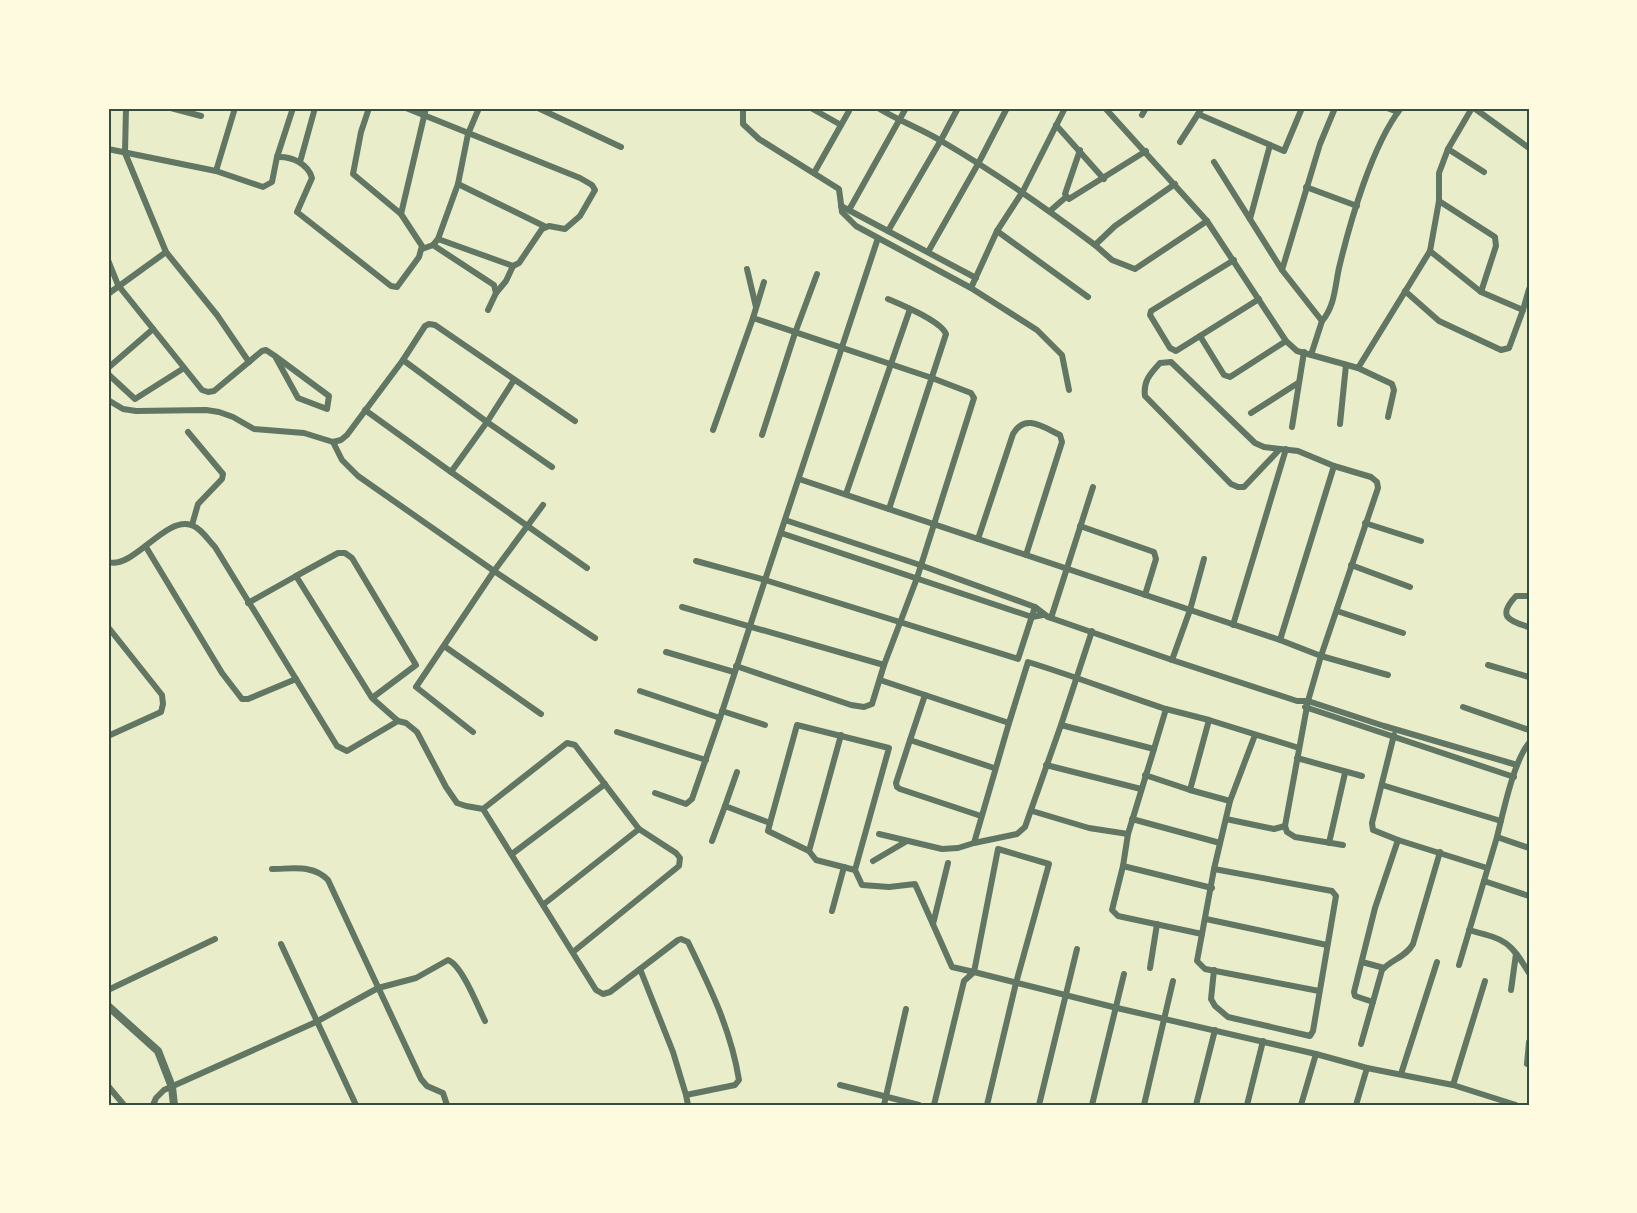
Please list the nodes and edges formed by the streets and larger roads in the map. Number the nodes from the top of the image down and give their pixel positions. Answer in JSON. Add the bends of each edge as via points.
{"nodes":[{"id":1,"x":126,"y":108,"type":"edge"},
{"id":2,"x":171,"y":108,"type":"edge"},
{"id":3,"x":235,"y":108,"type":"edge"},
{"id":4,"x":293,"y":108,"type":"edge"},
{"id":5,"x":315,"y":108,"type":"edge"},
{"id":6,"x":369,"y":108,"type":"edge"},
{"id":7,"x":406,"y":108,"type":"edge"},
{"id":8,"x":426,"y":108,"type":"edge"},
{"id":9,"x":479,"y":108,"type":"edge"},
{"id":10,"x":538,"y":108,"type":"edge"},
{"id":11,"x":743,"y":108,"type":"edge"},
{"id":12,"x":811,"y":108,"type":"edge"},
{"id":13,"x":878,"y":108,"type":"edge"},
{"id":14,"x":906,"y":108,"type":"edge"},
{"id":15,"x":958,"y":108,"type":"edge"},
{"id":16,"x":1006,"y":108,"type":"edge"},
{"id":17,"x":1065,"y":108,"type":"edge"},
{"id":18,"x":1105,"y":108,"type":"edge"},
{"id":19,"x":1146,"y":108,"type":"edge"},
{"id":20,"x":1302,"y":108,"type":"edge"},
{"id":21,"x":1335,"y":108,"type":"edge"},
{"id":22,"x":1387,"y":108,"type":"edge"},
{"id":23,"x":1473,"y":108,"type":"edge"},
{"id":24,"x":181,"y":109,"type":"edge"},
{"id":25,"x":848,"y":109,"type":"edge"},
{"id":26,"x":1399,"y":110,"type":"edge"},
{"id":27,"x":1200,"y":111,"type":"edge"},
{"id":28,"x":1142,"y":115,"type":"dead end"},
{"id":29,"x":201,"y":116,"type":"dead end"},
{"id":30,"x":424,"y":117,"type":"junction"},
{"id":31,"x":900,"y":121,"type":"junction"},
{"id":32,"x":840,"y":125,"type":"junction"},
{"id":33,"x":1056,"y":125,"type":"junction"},
{"id":34,"x":468,"y":134,"type":"junction"},
{"id":35,"x":941,"y":140,"type":"junction"},
{"id":36,"x":1180,"y":142,"type":"dead end"},
{"id":37,"x":1270,"y":145,"type":"junction"},
{"id":38,"x":621,"y":147,"type":"dead end"},
{"id":39,"x":1529,"y":148,"type":"edge"},
{"id":40,"x":108,"y":149,"type":"edge"},
{"id":41,"x":1449,"y":149,"type":"junction"},
{"id":42,"x":1080,"y":150,"type":"junction"},
{"id":43,"x":1146,"y":152,"type":"junction"},
{"id":44,"x":125,"y":153,"type":"junction"},
{"id":45,"x":277,"y":157,"type":"junction"},
{"id":46,"x":300,"y":162,"type":"junction"},
{"id":47,"x":1214,"y":162,"type":"dead end"},
{"id":48,"x":978,"y":164,"type":"junction"},
{"id":49,"x":216,"y":171,"type":"junction"},
{"id":50,"x":1484,"y":172,"type":"dead end"},
{"id":51,"x":814,"y":173,"type":"junction"},
{"id":52,"x":1104,"y":179,"type":"junction"},
{"id":53,"x":458,"y":184,"type":"junction"},
{"id":54,"x":1175,"y":184,"type":"junction"},
{"id":55,"x":1306,"y":187,"type":"junction"},
{"id":56,"x":1023,"y":191,"type":"junction"},
{"id":57,"x":1066,"y":197,"type":"junction"},
{"id":58,"x":1439,"y":201,"type":"junction"},
{"id":59,"x":841,"y":206,"type":"junction"},
{"id":60,"x":1357,"y":206,"type":"junction"},
{"id":61,"x":849,"y":210,"type":"junction"},
{"id":62,"x":1050,"y":211,"type":"junction"},
{"id":63,"x":401,"y":214,"type":"junction"},
{"id":64,"x":1250,"y":219,"type":"junction"},
{"id":65,"x":1207,"y":221,"type":"junction"},
{"id":66,"x":546,"y":227,"type":"junction"},
{"id":67,"x":888,"y":231,"type":"junction"},
{"id":68,"x":997,"y":231,"type":"junction"},
{"id":69,"x":878,"y":238,"type":"junction"},
{"id":70,"x":438,"y":239,"type":"junction"},
{"id":71,"x":433,"y":245,"type":"junction"},
{"id":72,"x":1095,"y":245,"type":"junction"},
{"id":73,"x":422,"y":249,"type":"junction"},
{"id":74,"x":1430,"y":251,"type":"junction"},
{"id":75,"x":166,"y":252,"type":"junction"},
{"id":76,"x":928,"y":252,"type":"junction"},
{"id":77,"x":108,"y":260,"type":"edge"},
{"id":78,"x":1234,"y":260,"type":"junction"},
{"id":79,"x":513,"y":267,"type":"junction"},
{"id":80,"x":747,"y":269,"type":"dead end"},
{"id":81,"x":1282,"y":270,"type":"junction"},
{"id":82,"x":817,"y":274,"type":"dead end"},
{"id":83,"x":976,"y":278,"type":"junction"},
{"id":84,"x":764,"y":282,"type":"dead end"},
{"id":85,"x":118,"y":285,"type":"junction"},
{"id":86,"x":971,"y":288,"type":"junction"},
{"id":87,"x":1529,"y":289,"type":"edge"},
{"id":88,"x":1405,"y":291,"type":"junction"},
{"id":89,"x":1481,"y":292,"type":"junction"},
{"id":90,"x":496,"y":293,"type":"junction"},
{"id":91,"x":108,"y":294,"type":"edge"},
{"id":92,"x":1088,"y":297,"type":"dead end"},
{"id":93,"x":888,"y":299,"type":"dead end"},
{"id":94,"x":1259,"y":299,"type":"junction"},
{"id":95,"x":1527,"y":303,"type":"edge"},
{"id":96,"x":756,"y":309,"type":"junction"},
{"id":97,"x":910,"y":309,"type":"junction"},
{"id":98,"x":488,"y":310,"type":"dead end"},
{"id":99,"x":1523,"y":310,"type":"junction"},
{"id":100,"x":753,"y":318,"type":"junction"},
{"id":101,"x":1322,"y":321,"type":"junction"},
{"id":102,"x":153,"y":329,"type":"junction"},
{"id":103,"x":795,"y":333,"type":"junction"},
{"id":104,"x":1200,"y":336,"type":"junction"},
{"id":105,"x":1286,"y":341,"type":"junction"},
{"id":106,"x":842,"y":349,"type":"junction"},
{"id":107,"x":1307,"y":353,"type":"junction"},
{"id":108,"x":275,"y":356,"type":"junction"},
{"id":109,"x":404,"y":360,"type":"junction"},
{"id":110,"x":249,"y":362,"type":"junction"},
{"id":111,"x":1346,"y":365,"type":"junction"},
{"id":112,"x":891,"y":366,"type":"junction"},
{"id":113,"x":108,"y":368,"type":"edge"},
{"id":114,"x":184,"y":368,"type":"junction"},
{"id":115,"x":1358,"y":368,"type":"junction"},
{"id":116,"x":108,"y":374,"type":"edge"},
{"id":117,"x":932,"y":378,"type":"junction"},
{"id":118,"x":514,"y":380,"type":"junction"},
{"id":119,"x":1298,"y":383,"type":"junction"},
{"id":120,"x":1069,"y":390,"type":"dead end"},
{"id":121,"x":108,"y":400,"type":"edge"},
{"id":122,"x":365,"y":410,"type":"junction"},
{"id":123,"x":1251,"y":413,"type":"dead end"},
{"id":124,"x":1388,"y":417,"type":"dead end"},
{"id":125,"x":575,"y":421,"type":"dead end"},
{"id":126,"x":487,"y":422,"type":"junction"},
{"id":127,"x":1340,"y":424,"type":"dead end"},
{"id":128,"x":1293,"y":427,"type":"dead end"},
{"id":129,"x":713,"y":430,"type":"dead end"},
{"id":130,"x":188,"y":432,"type":"dead end"},
{"id":131,"x":762,"y":435,"type":"dead end"},
{"id":132,"x":333,"y":441,"type":"junction"},
{"id":133,"x":1283,"y":449,"type":"junction"},
{"id":134,"x":1334,"y":465,"type":"junction"},
{"id":135,"x":552,"y":467,"type":"dead end"},
{"id":136,"x":451,"y":472,"type":"junction"},
{"id":137,"x":799,"y":479,"type":"junction"},
{"id":138,"x":1093,"y":487,"type":"dead end"},
{"id":139,"x":846,"y":494,"type":"junction"},
{"id":140,"x":543,"y":504,"type":"dead end"},
{"id":141,"x":889,"y":509,"type":"junction"},
{"id":142,"x":785,"y":520,"type":"junction"},
{"id":143,"x":934,"y":524,"type":"junction"},
{"id":144,"x":1365,"y":524,"type":"junction"},
{"id":145,"x":192,"y":525,"type":"junction"},
{"id":146,"x":526,"y":526,"type":"junction"},
{"id":147,"x":1080,"y":526,"type":"junction"},
{"id":148,"x":781,"y":533,"type":"junction"},
{"id":149,"x":978,"y":538,"type":"junction"},
{"id":150,"x":1421,"y":541,"type":"dead end"},
{"id":151,"x":146,"y":547,"type":"junction"},
{"id":152,"x":1026,"y":555,"type":"junction"},
{"id":153,"x":1204,"y":559,"type":"dead end"},
{"id":154,"x":696,"y":561,"type":"dead end"},
{"id":155,"x":108,"y":562,"type":"edge"},
{"id":156,"x":920,"y":565,"type":"junction"},
{"id":157,"x":1351,"y":565,"type":"junction"},
{"id":158,"x":586,"y":568,"type":"dead end"},
{"id":159,"x":1067,"y":568,"type":"junction"},
{"id":160,"x":494,"y":571,"type":"junction"},
{"id":161,"x":296,"y":576,"type":"junction"},
{"id":162,"x":917,"y":578,"type":"junction"},
{"id":163,"x":765,"y":580,"type":"junction"},
{"id":164,"x":1410,"y":587,"type":"dead end"},
{"id":165,"x":1145,"y":595,"type":"junction"},
{"id":166,"x":1529,"y":596,"type":"edge"},
{"id":167,"x":248,"y":603,"type":"junction"},
{"id":168,"x":682,"y":607,"type":"dead end"},
{"id":169,"x":1035,"y":607,"type":"junction"},
{"id":170,"x":1190,"y":610,"type":"junction"},
{"id":171,"x":1337,"y":611,"type":"junction"},
{"id":172,"x":1043,"y":615,"type":"junction"},
{"id":173,"x":1032,"y":617,"type":"junction"},
{"id":174,"x":1051,"y":618,"type":"junction"},
{"id":175,"x":901,"y":623,"type":"junction"},
{"id":176,"x":1233,"y":625,"type":"junction"},
{"id":177,"x":108,"y":627,"type":"edge"},
{"id":178,"x":748,"y":627,"type":"junction"},
{"id":179,"x":1529,"y":627,"type":"edge"},
{"id":180,"x":1092,"y":632,"type":"junction"},
{"id":181,"x":1403,"y":633,"type":"dead end"},
{"id":182,"x":595,"y":638,"type":"dead end"},
{"id":183,"x":1280,"y":640,"type":"junction"},
{"id":184,"x":444,"y":646,"type":"junction"},
{"id":185,"x":666,"y":652,"type":"dead end"},
{"id":186,"x":1321,"y":656,"type":"junction"},
{"id":187,"x":1018,"y":659,"type":"junction"},
{"id":188,"x":1172,"y":660,"type":"junction"},
{"id":189,"x":1028,"y":662,"type":"junction"},
{"id":190,"x":884,"y":665,"type":"junction"},
{"id":191,"x":1488,"y":665,"type":"dead end"},
{"id":192,"x":735,"y":669,"type":"junction"},
{"id":193,"x":1388,"y":675,"type":"dead end"},
{"id":194,"x":1529,"y":677,"type":"edge"},
{"id":195,"x":296,"y":679,"type":"junction"},
{"id":196,"x":1076,"y":679,"type":"junction"},
{"id":197,"x":880,"y":680,"type":"junction"},
{"id":198,"x":640,"y":691,"type":"dead end"},
{"id":199,"x":925,"y":695,"type":"junction"},
{"id":200,"x":372,"y":698,"type":"junction"},
{"id":201,"x":1298,"y":701,"type":"junction"},
{"id":202,"x":1308,"y":701,"type":"junction"},
{"id":203,"x":1463,"y":707,"type":"dead end"},
{"id":204,"x":1166,"y":709,"type":"junction"},
{"id":205,"x":1306,"y":709,"type":"junction"},
{"id":206,"x":541,"y":714,"type":"dead end"},
{"id":207,"x":721,"y":715,"type":"junction"},
{"id":208,"x":1209,"y":720,"type":"junction"},
{"id":209,"x":398,"y":721,"type":"junction"},
{"id":210,"x":1009,"y":723,"type":"junction"},
{"id":211,"x":765,"y":725,"type":"dead end"},
{"id":212,"x":1061,"y":725,"type":"junction"},
{"id":213,"x":1529,"y":730,"type":"edge"},
{"id":214,"x":1389,"y":731,"type":"junction"},
{"id":215,"x":473,"y":732,"type":"dead end"},
{"id":216,"x":617,"y":732,"type":"dead end"},
{"id":217,"x":841,"y":735,"type":"junction"},
{"id":218,"x":1255,"y":735,"type":"junction"},
{"id":219,"x":108,"y":736,"type":"edge"},
{"id":220,"x":910,"y":740,"type":"junction"},
{"id":221,"x":1529,"y":743,"type":"edge"},
{"id":222,"x":1299,"y":748,"type":"junction"},
{"id":223,"x":1154,"y":749,"type":"junction"},
{"id":224,"x":1297,"y":758,"type":"junction"},
{"id":225,"x":706,"y":760,"type":"junction"},
{"id":226,"x":1046,"y":765,"type":"junction"},
{"id":227,"x":1517,"y":765,"type":"junction"},
{"id":228,"x":994,"y":768,"type":"junction"},
{"id":229,"x":737,"y":772,"type":"dead end"},
{"id":230,"x":1345,"y":773,"type":"junction"},
{"id":231,"x":1145,"y":776,"type":"junction"},
{"id":232,"x":1362,"y":776,"type":"dead end"},
{"id":233,"x":1514,"y":777,"type":"junction"},
{"id":234,"x":605,"y":784,"type":"junction"},
{"id":235,"x":1382,"y":785,"type":"junction"},
{"id":236,"x":1141,"y":789,"type":"junction"},
{"id":237,"x":1190,"y":790,"type":"junction"},
{"id":238,"x":655,"y":793,"type":"dead end"},
{"id":239,"x":1230,"y":801,"type":"junction"},
{"id":240,"x":725,"y":806,"type":"junction"},
{"id":241,"x":483,"y":809,"type":"junction"},
{"id":242,"x":1032,"y":811,"type":"junction"},
{"id":243,"x":981,"y":816,"type":"junction"},
{"id":244,"x":1132,"y":819,"type":"junction"},
{"id":245,"x":1226,"y":819,"type":"junction"},
{"id":246,"x":1501,"y":821,"type":"junction"},
{"id":247,"x":770,"y":823,"type":"junction"},
{"id":248,"x":1285,"y":826,"type":"junction"},
{"id":249,"x":639,"y":829,"type":"junction"},
{"id":250,"x":879,"y":834,"type":"dead end"},
{"id":251,"x":1128,"y":834,"type":"junction"},
{"id":252,"x":1497,"y":837,"type":"junction"},
{"id":253,"x":907,"y":840,"type":"junction"},
{"id":254,"x":1398,"y":840,"type":"junction"},
{"id":255,"x":712,"y":841,"type":"dead end"},
{"id":256,"x":974,"y":843,"type":"junction"},
{"id":257,"x":1220,"y":843,"type":"junction"},
{"id":258,"x":1329,"y":843,"type":"junction"},
{"id":259,"x":1343,"y":845,"type":"dead end"},
{"id":260,"x":1529,"y":848,"type":"edge"},
{"id":261,"x":809,"y":851,"type":"junction"},
{"id":262,"x":1440,"y":852,"type":"junction"},
{"id":263,"x":512,"y":854,"type":"junction"},
{"id":264,"x":873,"y":861,"type":"dead end"},
{"id":265,"x":948,"y":863,"type":"dead end"},
{"id":266,"x":1123,"y":866,"type":"junction"},
{"id":267,"x":844,"y":867,"type":"junction"},
{"id":268,"x":1487,"y":868,"type":"junction"},
{"id":269,"x":272,"y":869,"type":"dead end"},
{"id":270,"x":1215,"y":869,"type":"junction"},
{"id":271,"x":855,"y":870,"type":"junction"},
{"id":272,"x":1484,"y":881,"type":"junction"},
{"id":273,"x":1212,"y":888,"type":"junction"},
{"id":274,"x":1529,"y":896,"type":"edge"},
{"id":275,"x":544,"y":904,"type":"junction"},
{"id":276,"x":832,"y":911,"type":"dead end"},
{"id":277,"x":1206,"y":918,"type":"junction"},
{"id":278,"x":933,"y":924,"type":"junction"},
{"id":279,"x":1157,"y":924,"type":"junction"},
{"id":280,"x":1469,"y":930,"type":"junction"},
{"id":281,"x":1202,"y":934,"type":"junction"},
{"id":282,"x":215,"y":939,"type":"dead end"},
{"id":283,"x":281,"y":944,"type":"dead end"},
{"id":284,"x":1327,"y":945,"type":"junction"},
{"id":285,"x":1077,"y":949,"type":"dead end"},
{"id":286,"x":573,"y":952,"type":"junction"},
{"id":287,"x":1517,"y":953,"type":"junction"},
{"id":288,"x":1362,"y":962,"type":"junction"},
{"id":289,"x":1437,"y":962,"type":"dead end"},
{"id":290,"x":1459,"y":965,"type":"dead end"},
{"id":291,"x":1150,"y":968,"type":"dead end"},
{"id":292,"x":1384,"y":968,"type":"junction"},
{"id":293,"x":640,"y":969,"type":"junction"},
{"id":294,"x":1214,"y":970,"type":"junction"},
{"id":295,"x":974,"y":972,"type":"junction"},
{"id":296,"x":1529,"y":973,"type":"edge"},
{"id":297,"x":1124,"y":974,"type":"dead end"},
{"id":298,"x":1173,"y":981,"type":"dead end"},
{"id":299,"x":1485,"y":981,"type":"dead end"},
{"id":300,"x":1016,"y":983,"type":"junction"},
{"id":301,"x":378,"y":988,"type":"junction"},
{"id":302,"x":108,"y":990,"type":"edge"},
{"id":303,"x":1511,"y":990,"type":"dead end"},
{"id":304,"x":1319,"y":991,"type":"junction"},
{"id":305,"x":1066,"y":994,"type":"junction"},
{"id":306,"x":1373,"y":1002,"type":"junction"},
{"id":307,"x":108,"y":1006,"type":"edge"},
{"id":308,"x":1117,"y":1008,"type":"junction"},
{"id":309,"x":906,"y":1009,"type":"dead end"},
{"id":310,"x":1165,"y":1018,"type":"junction"},
{"id":311,"x":485,"y":1021,"type":"dead end"},
{"id":312,"x":316,"y":1022,"type":"junction"},
{"id":313,"x":1215,"y":1030,"type":"junction"},
{"id":314,"x":1263,"y":1041,"type":"junction"},
{"id":315,"x":1529,"y":1042,"type":"edge"},
{"id":316,"x":1361,"y":1044,"type":"dead end"},
{"id":317,"x":1316,"y":1054,"type":"junction"},
{"id":318,"x":1527,"y":1064,"type":"dead end"},
{"id":319,"x":1367,"y":1068,"type":"junction"},
{"id":320,"x":1401,"y":1074,"type":"junction"},
{"id":321,"x":840,"y":1085,"type":"dead end"},
{"id":322,"x":1453,"y":1085,"type":"junction"},
{"id":323,"x":108,"y":1086,"type":"edge"},
{"id":324,"x":172,"y":1087,"type":"junction"},
{"id":325,"x":686,"y":1095,"type":"junction"},
{"id":326,"x":886,"y":1097,"type":"junction"},
{"id":327,"x":124,"y":1105,"type":"edge"},
{"id":328,"x":153,"y":1105,"type":"edge"},
{"id":329,"x":174,"y":1105,"type":"edge"},
{"id":330,"x":356,"y":1105,"type":"edge"},
{"id":331,"x":447,"y":1105,"type":"edge"},
{"id":332,"x":688,"y":1105,"type":"edge"},
{"id":333,"x":884,"y":1105,"type":"edge"},
{"id":334,"x":919,"y":1105,"type":"edge"},
{"id":335,"x":934,"y":1105,"type":"edge"},
{"id":336,"x":987,"y":1105,"type":"edge"},
{"id":337,"x":1039,"y":1105,"type":"edge"},
{"id":338,"x":1092,"y":1105,"type":"edge"},
{"id":339,"x":1144,"y":1105,"type":"edge"},
{"id":340,"x":1196,"y":1105,"type":"edge"},
{"id":341,"x":1247,"y":1105,"type":"edge"},
{"id":342,"x":1301,"y":1105,"type":"edge"},
{"id":343,"x":1356,"y":1105,"type":"edge"},
{"id":344,"x":1516,"y":1105,"type":"edge"}],
"edges":[{"from":1,"to":44,"type":"street"},
{"from":2,"to":24,"type":"street"},
{"from":3,"to":49,"type":"street"},
{"from":4,"to":45,"type":"street"},
{"from":5,"to":46,"type":"street"},
{"from":6,"to":63,"type":"street","via":[[353,174]]},
{"from":7,"to":30,"type":"street"},
{"from":8,"to":30,"type":"street"},
{"from":9,"to":34,"type":"street"},
{"from":10,"to":38,"type":"street"},
{"from":11,"to":51,"type":"street","via":[[743,124],[759,139]]},
{"from":12,"to":32,"type":"street"},
{"from":13,"to":31,"type":"street"},
{"from":14,"to":31,"type":"street"},
{"from":15,"to":35,"type":"street"},
{"from":16,"to":48,"type":"street"},
{"from":17,"to":33,"type":"street"},
{"from":18,"to":43,"type":"street"},
{"from":19,"to":28,"type":"street"},
{"from":20,"to":37,"type":"street","via":[[1284,151]]},
{"from":21,"to":55,"type":"street"},
{"from":22,"to":26,"type":"street"},
{"from":23,"to":39,"type":"street"},
{"from":23,"to":41,"type":"street"},
{"from":24,"to":29,"type":"street"},
{"from":25,"to":32,"type":"street"},
{"from":26,"to":60,"type":"street","via":[[1382,138]]},
{"from":27,"to":36,"type":"street"},
{"from":27,"to":37,"type":"street"},
{"from":30,"to":34,"type":"street"},
{"from":30,"to":63,"type":"street"},
{"from":31,"to":35,"type":"street"},
{"from":31,"to":61,"type":"street"},
{"from":32,"to":51,"type":"street"},
{"from":33,"to":42,"type":"street"},
{"from":33,"to":56,"type":"street"},
{"from":34,"to":53,"type":"street"},
{"from":34,"to":66,"type":"street","via":[[594,187],[580,216],[569,227]]},
{"from":35,"to":48,"type":"street"},
{"from":35,"to":67,"type":"street"},
{"from":37,"to":64,"type":"street"},
{"from":40,"to":44,"type":"street"},
{"from":41,"to":50,"type":"street"},
{"from":41,"to":58,"type":"street","via":[[1439,173]]},
{"from":42,"to":52,"type":"street"},
{"from":42,"to":57,"type":"street"},
{"from":43,"to":52,"type":"street"},
{"from":43,"to":54,"type":"street"},
{"from":44,"to":49,"type":"street"},
{"from":44,"to":75,"type":"street"},
{"from":45,"to":46,"type":"street"},
{"from":45,"to":49,"type":"street","via":[[272,182],[263,187]]},
{"from":46,"to":73,"type":"street","via":[[312,178],[297,212],[391,286],[400,284]]},
{"from":47,"to":64,"type":"street"},
{"from":48,"to":56,"type":"street"},
{"from":48,"to":76,"type":"street"},
{"from":51,"to":59,"type":"street","via":[[839,189]]},
{"from":52,"to":57,"type":"street","via":[[1072,198]]},
{"from":53,"to":66,"type":"street"},
{"from":53,"to":70,"type":"street"},
{"from":54,"to":65,"type":"street"},
{"from":54,"to":72,"type":"street"},
{"from":55,"to":60,"type":"street"},
{"from":55,"to":81,"type":"street"},
{"from":56,"to":62,"type":"street"},
{"from":56,"to":68,"type":"street"},
{"from":57,"to":62,"type":"street"},
{"from":58,"to":74,"type":"street"},
{"from":58,"to":89,"type":"street","via":[[1495,237],[1496,246]]},
{"from":59,"to":61,"type":"street"},
{"from":59,"to":69,"type":"street","via":[[846,218]]},
{"from":60,"to":101,"type":"street","via":[[1333,300]]},
{"from":61,"to":67,"type":"street"},
{"from":62,"to":72,"type":"street"},
{"from":63,"to":73,"type":"street"},
{"from":64,"to":81,"type":"street"},
{"from":65,"to":72,"type":"street","via":[[1135,269],[1112,260]]},
{"from":65,"to":78,"type":"street"},
{"from":66,"to":79,"type":"street"},
{"from":67,"to":76,"type":"street"},
{"from":68,"to":83,"type":"street"},
{"from":68,"to":92,"type":"street"},
{"from":69,"to":86,"type":"street"},
{"from":69,"to":106,"type":"street"},
{"from":70,"to":71,"type":"street"},
{"from":70,"to":79,"type":"street"},
{"from":71,"to":73,"type":"street"},
{"from":71,"to":90,"type":"street","via":[[487,280]]},
{"from":74,"to":88,"type":"street"},
{"from":74,"to":89,"type":"street"},
{"from":75,"to":85,"type":"street"},
{"from":75,"to":110,"type":"street"},
{"from":76,"to":83,"type":"street"},
{"from":77,"to":85,"type":"street"},
{"from":78,"to":94,"type":"street"},
{"from":78,"to":104,"type":"street","via":[[1151,311],[1170,348],[1176,351]]},
{"from":79,"to":90,"type":"street"},
{"from":80,"to":96,"type":"street"},
{"from":81,"to":101,"type":"street"},
{"from":82,"to":103,"type":"street"},
{"from":83,"to":86,"type":"street"},
{"from":84,"to":96,"type":"street"},
{"from":85,"to":91,"type":"street"},
{"from":85,"to":102,"type":"street"},
{"from":86,"to":120,"type":"street","via":[[1037,330],[1062,355]]},
{"from":87,"to":95,"type":"street"},
{"from":88,"to":99,"type":"street","via":[[1439,321],[1502,350],[1509,348]]},
{"from":88,"to":115,"type":"street"},
{"from":89,"to":99,"type":"street"},
{"from":90,"to":98,"type":"street"},
{"from":93,"to":97,"type":"street"},
{"from":94,"to":104,"type":"street"},
{"from":94,"to":105,"type":"street"},
{"from":95,"to":99,"type":"street"},
{"from":96,"to":100,"type":"street"},
{"from":97,"to":112,"type":"street"},
{"from":97,"to":117,"type":"street","via":[[945,330]]},
{"from":100,"to":103,"type":"street"},
{"from":100,"to":129,"type":"street"},
{"from":101,"to":107,"type":"street"},
{"from":102,"to":113,"type":"street"},
{"from":102,"to":114,"type":"street"},
{"from":103,"to":106,"type":"street"},
{"from":103,"to":131,"type":"street"},
{"from":104,"to":105,"type":"street","via":[[1227,377]]},
{"from":105,"to":107,"type":"street"},
{"from":106,"to":112,"type":"street"},
{"from":106,"to":137,"type":"street"},
{"from":107,"to":111,"type":"street"},
{"from":107,"to":119,"type":"street"},
{"from":108,"to":108,"type":"street","via":[[329,396],[327,409],[298,398]]},
{"from":108,"to":110,"type":"street","via":[[266,350]]},
{"from":109,"to":118,"type":"street","via":[[425,326],[435,325]]},
{"from":109,"to":122,"type":"street"},
{"from":109,"to":126,"type":"street"},
{"from":110,"to":114,"type":"street","via":[[208,392]]},
{"from":111,"to":115,"type":"street"},
{"from":111,"to":127,"type":"street"},
{"from":112,"to":117,"type":"street"},
{"from":112,"to":139,"type":"street"},
{"from":114,"to":116,"type":"street","via":[[135,399]]},
{"from":115,"to":124,"type":"street","via":[[1392,384]]},
{"from":117,"to":141,"type":"street"},
{"from":117,"to":143,"type":"street","via":[[971,393],[974,398]]},
{"from":118,"to":125,"type":"street"},
{"from":118,"to":126,"type":"street"},
{"from":119,"to":123,"type":"street"},
{"from":119,"to":128,"type":"street"},
{"from":121,"to":132,"type":"street","via":[[136,411],[219,412],[254,429],[296,432]]},
{"from":122,"to":132,"type":"street","via":[[347,435]]},
{"from":122,"to":136,"type":"street"},
{"from":126,"to":135,"type":"street"},
{"from":126,"to":136,"type":"street"},
{"from":130,"to":145,"type":"street","via":[[223,474],[198,504]]},
{"from":132,"to":160,"type":"street","via":[[342,460],[358,476]]},
{"from":133,"to":133,"type":"street","via":[[1244,487],[1231,484],[1145,396],[1146,378],[1160,363],[1171,362],[1255,443]]},
{"from":133,"to":134,"type":"street"},
{"from":133,"to":176,"type":"street"},
{"from":134,"to":144,"type":"street","via":[[1377,482]]},
{"from":134,"to":183,"type":"street"},
{"from":136,"to":146,"type":"street"},
{"from":137,"to":139,"type":"street"},
{"from":137,"to":142,"type":"street"},
{"from":138,"to":147,"type":"street"},
{"from":139,"to":141,"type":"street"},
{"from":140,"to":146,"type":"street"},
{"from":141,"to":143,"type":"street"},
{"from":142,"to":148,"type":"street"},
{"from":142,"to":156,"type":"street"},
{"from":143,"to":149,"type":"street"},
{"from":143,"to":156,"type":"street"},
{"from":144,"to":150,"type":"street"},
{"from":144,"to":157,"type":"street"},
{"from":145,"to":151,"type":"street","via":[[170,528]]},
{"from":145,"to":167,"type":"street","via":[[215,547]]},
{"from":146,"to":158,"type":"street"},
{"from":146,"to":160,"type":"street"},
{"from":147,"to":159,"type":"street"},
{"from":147,"to":165,"type":"street","via":[[1154,552],[1156,559]]},
{"from":148,"to":162,"type":"street"},
{"from":148,"to":163,"type":"street"},
{"from":149,"to":152,"type":"street"},
{"from":149,"to":152,"type":"street","via":[[1013,434],[1022,423],[1029,422],[1060,435],[1062,442]]},
{"from":151,"to":155,"type":"street","via":[[119,562]]},
{"from":151,"to":195,"type":"street","via":[[222,673],[242,699]]},
{"from":152,"to":159,"type":"street"},
{"from":153,"to":170,"type":"street"},
{"from":154,"to":163,"type":"street"},
{"from":156,"to":162,"type":"street"},
{"from":156,"to":169,"type":"street"},
{"from":157,"to":164,"type":"street"},
{"from":157,"to":171,"type":"street"},
{"from":159,"to":165,"type":"street"},
{"from":159,"to":174,"type":"street"},
{"from":160,"to":182,"type":"street"},
{"from":160,"to":184,"type":"street"},
{"from":161,"to":167,"type":"street"},
{"from":161,"to":200,"type":"street"},
{"from":161,"to":200,"type":"street","via":[[338,553],[352,558],[416,665]]},
{"from":162,"to":173,"type":"street"},
{"from":162,"to":175,"type":"street"},
{"from":163,"to":175,"type":"street"},
{"from":163,"to":178,"type":"street"},
{"from":165,"to":170,"type":"street"},
{"from":166,"to":179,"type":"street","via":[[1516,596],[1506,614],[1514,623]]},
{"from":167,"to":195,"type":"street"},
{"from":168,"to":178,"type":"street"},
{"from":169,"to":172,"type":"street"},
{"from":169,"to":173,"type":"street"},
{"from":170,"to":176,"type":"street"},
{"from":170,"to":188,"type":"street"},
{"from":171,"to":181,"type":"street"},
{"from":171,"to":186,"type":"street"},
{"from":172,"to":173,"type":"street"},
{"from":172,"to":174,"type":"street"},
{"from":173,"to":187,"type":"street"},
{"from":174,"to":180,"type":"street"},
{"from":175,"to":187,"type":"street"},
{"from":175,"to":190,"type":"street"},
{"from":176,"to":183,"type":"street"},
{"from":177,"to":219,"type":"street","via":[[162,695],[163,704],[161,712]]},
{"from":178,"to":190,"type":"street"},
{"from":178,"to":192,"type":"street"},
{"from":180,"to":188,"type":"street"},
{"from":180,"to":196,"type":"street"},
{"from":183,"to":186,"type":"street"},
{"from":184,"to":206,"type":"street"},
{"from":184,"to":215,"type":"street","via":[[416,687]]},
{"from":185,"to":192,"type":"street"},
{"from":186,"to":193,"type":"street"},
{"from":186,"to":202,"type":"street"},
{"from":187,"to":189,"type":"street"},
{"from":188,"to":201,"type":"street"},
{"from":189,"to":196,"type":"street"},
{"from":189,"to":210,"type":"street"},
{"from":190,"to":197,"type":"street"},
{"from":191,"to":194,"type":"street"},
{"from":192,"to":197,"type":"street","via":[[864,707],[872,704]]},
{"from":192,"to":207,"type":"street"},
{"from":195,"to":209,"type":"street","via":[[342,750],[347,751]]},
{"from":196,"to":204,"type":"street"},
{"from":196,"to":212,"type":"street"},
{"from":197,"to":199,"type":"street"},
{"from":198,"to":207,"type":"street"},
{"from":199,"to":210,"type":"street"},
{"from":199,"to":220,"type":"street"},
{"from":200,"to":209,"type":"street"},
{"from":201,"to":202,"type":"street"},
{"from":201,"to":205,"type":"street"},
{"from":202,"to":205,"type":"street"},
{"from":202,"to":214,"type":"street"},
{"from":203,"to":213,"type":"street"},
{"from":204,"to":208,"type":"street"},
{"from":204,"to":223,"type":"street"},
{"from":205,"to":214,"type":"street"},
{"from":205,"to":222,"type":"street"},
{"from":207,"to":211,"type":"street"},
{"from":207,"to":225,"type":"street"},
{"from":208,"to":218,"type":"street"},
{"from":208,"to":237,"type":"street"},
{"from":209,"to":241,"type":"street","via":[[417,732],[457,803]]},
{"from":210,"to":228,"type":"street"},
{"from":212,"to":223,"type":"street"},
{"from":212,"to":226,"type":"street"},
{"from":214,"to":227,"type":"street"},
{"from":214,"to":233,"type":"street"},
{"from":214,"to":235,"type":"street"},
{"from":216,"to":225,"type":"street"},
{"from":217,"to":247,"type":"street","via":[[797,725]]},
{"from":217,"to":261,"type":"street"},
{"from":217,"to":271,"type":"street","via":[[889,748]]},
{"from":218,"to":222,"type":"street"},
{"from":218,"to":239,"type":"street"},
{"from":220,"to":228,"type":"street"},
{"from":220,"to":243,"type":"street","via":[[897,787]]},
{"from":221,"to":227,"type":"street"},
{"from":222,"to":224,"type":"street"},
{"from":223,"to":231,"type":"street"},
{"from":224,"to":230,"type":"street"},
{"from":224,"to":248,"type":"street"},
{"from":225,"to":238,"type":"street","via":[[689,803]]},
{"from":226,"to":236,"type":"street"},
{"from":226,"to":242,"type":"street"},
{"from":227,"to":233,"type":"street"},
{"from":228,"to":243,"type":"street"},
{"from":229,"to":240,"type":"street"},
{"from":230,"to":232,"type":"street"},
{"from":230,"to":258,"type":"street"},
{"from":231,"to":236,"type":"street"},
{"from":231,"to":237,"type":"street"},
{"from":233,"to":246,"type":"street"},
{"from":234,"to":241,"type":"street","via":[[575,744],[567,743]]},
{"from":234,"to":249,"type":"street"},
{"from":234,"to":263,"type":"street"},
{"from":235,"to":246,"type":"street"},
{"from":235,"to":254,"type":"street","via":[[1373,830]]},
{"from":236,"to":244,"type":"street"},
{"from":237,"to":239,"type":"street"},
{"from":239,"to":245,"type":"street"},
{"from":240,"to":247,"type":"street"},
{"from":240,"to":255,"type":"street"},
{"from":241,"to":263,"type":"street"},
{"from":242,"to":251,"type":"street","via":[[1089,828]]},
{"from":242,"to":256,"type":"street","via":[[1022,831]]},
{"from":243,"to":256,"type":"street"},
{"from":244,"to":251,"type":"street"},
{"from":244,"to":257,"type":"street"},
{"from":245,"to":248,"type":"street","via":[[1274,829]]},
{"from":245,"to":257,"type":"street"},
{"from":246,"to":252,"type":"street"},
{"from":247,"to":261,"type":"street","via":[[768,831]]},
{"from":248,"to":258,"type":"street","via":[[1295,837]]},
{"from":249,"to":275,"type":"street"},
{"from":249,"to":286,"type":"street","via":[[676,853],[679,866]]},
{"from":250,"to":253,"type":"street"},
{"from":251,"to":266,"type":"street"},
{"from":252,"to":260,"type":"street"},
{"from":252,"to":268,"type":"street"},
{"from":253,"to":256,"type":"street","via":[[950,849]]},
{"from":253,"to":264,"type":"street"},
{"from":254,"to":262,"type":"street"},
{"from":254,"to":288,"type":"street"},
{"from":257,"to":270,"type":"street"},
{"from":258,"to":259,"type":"street"},
{"from":261,"to":267,"type":"street","via":[[816,860]]},
{"from":262,"to":268,"type":"street"},
{"from":262,"to":292,"type":"street","via":[[1413,944],[1406,954]]},
{"from":263,"to":275,"type":"street"},
{"from":265,"to":278,"type":"street"},
{"from":266,"to":273,"type":"street"},
{"from":266,"to":279,"type":"street","via":[[1113,913]]},
{"from":267,"to":271,"type":"street"},
{"from":267,"to":276,"type":"street"},
{"from":268,"to":272,"type":"street"},
{"from":269,"to":301,"type":"street","via":[[313,869],[328,880]]},
{"from":270,"to":273,"type":"street"},
{"from":270,"to":284,"type":"street","via":[[1334,892]]},
{"from":271,"to":278,"type":"street","via":[[862,885],[915,884]]},
{"from":272,"to":274,"type":"street"},
{"from":272,"to":280,"type":"street"},
{"from":273,"to":277,"type":"street"},
{"from":275,"to":286,"type":"street"},
{"from":277,"to":281,"type":"street"},
{"from":277,"to":284,"type":"street"},
{"from":278,"to":295,"type":"street","via":[[952,967]]},
{"from":279,"to":281,"type":"street"},
{"from":279,"to":291,"type":"street"},
{"from":280,"to":287,"type":"street","via":[[1498,939]]},
{"from":280,"to":290,"type":"street"},
{"from":281,"to":294,"type":"street","via":[[1197,961],[1202,968]]},
{"from":282,"to":302,"type":"street"},
{"from":283,"to":312,"type":"street"},
{"from":284,"to":304,"type":"street"},
{"from":285,"to":305,"type":"street"},
{"from":286,"to":293,"type":"street","via":[[600,993],[610,992]]},
{"from":287,"to":296,"type":"street"},
{"from":287,"to":303,"type":"street"},
{"from":288,"to":292,"type":"street"},
{"from":288,"to":306,"type":"street","via":[[1354,994]]},
{"from":289,"to":320,"type":"street"},
{"from":292,"to":306,"type":"street"},
{"from":293,"to":325,"type":"street"},
{"from":293,"to":325,"type":"street","via":[[679,939],[686,940],[727,1029],[739,1080],[735,1085]]},
{"from":294,"to":304,"type":"street"},
{"from":294,"to":304,"type":"street","via":[[1211,999],[1222,1013],[1306,1036],[1312,1033]]},
{"from":295,"to":300,"type":"street"},
{"from":295,"to":300,"type":"street","via":[[998,849],[1049,864]]},
{"from":295,"to":335,"type":"street","via":[[964,981]]},
{"from":297,"to":308,"type":"street"},
{"from":298,"to":310,"type":"street"},
{"from":299,"to":322,"type":"street"},
{"from":300,"to":305,"type":"street"},
{"from":300,"to":336,"type":"street"},
{"from":301,"to":311,"type":"street","via":[[416,978],[448,960],[461,972]]},
{"from":301,"to":312,"type":"street"},
{"from":301,"to":331,"type":"street","via":[[421,1079],[443,1093]]},
{"from":305,"to":308,"type":"street"},
{"from":305,"to":337,"type":"street"},
{"from":306,"to":316,"type":"street"},
{"from":307,"to":324,"type":"street","via":[[158,1051]]},
{"from":308,"to":310,"type":"street"},
{"from":308,"to":338,"type":"street"},
{"from":309,"to":326,"type":"street"},
{"from":310,"to":313,"type":"street"},
{"from":310,"to":339,"type":"street"},
{"from":312,"to":324,"type":"street"},
{"from":312,"to":330,"type":"street"},
{"from":313,"to":314,"type":"street"},
{"from":313,"to":340,"type":"street"},
{"from":314,"to":317,"type":"street"},
{"from":314,"to":341,"type":"street"},
{"from":315,"to":318,"type":"street"},
{"from":317,"to":319,"type":"street"},
{"from":317,"to":342,"type":"street"},
{"from":319,"to":320,"type":"street"},
{"from":319,"to":343,"type":"street"},
{"from":320,"to":322,"type":"street"},
{"from":321,"to":326,"type":"street"},
{"from":322,"to":344,"type":"street"},
{"from":323,"to":327,"type":"street"},
{"from":324,"to":328,"type":"street","via":[[159,1094]]},
{"from":324,"to":329,"type":"street"},
{"from":325,"to":332,"type":"street"},
{"from":326,"to":333,"type":"street"},
{"from":326,"to":334,"type":"street"}]}
